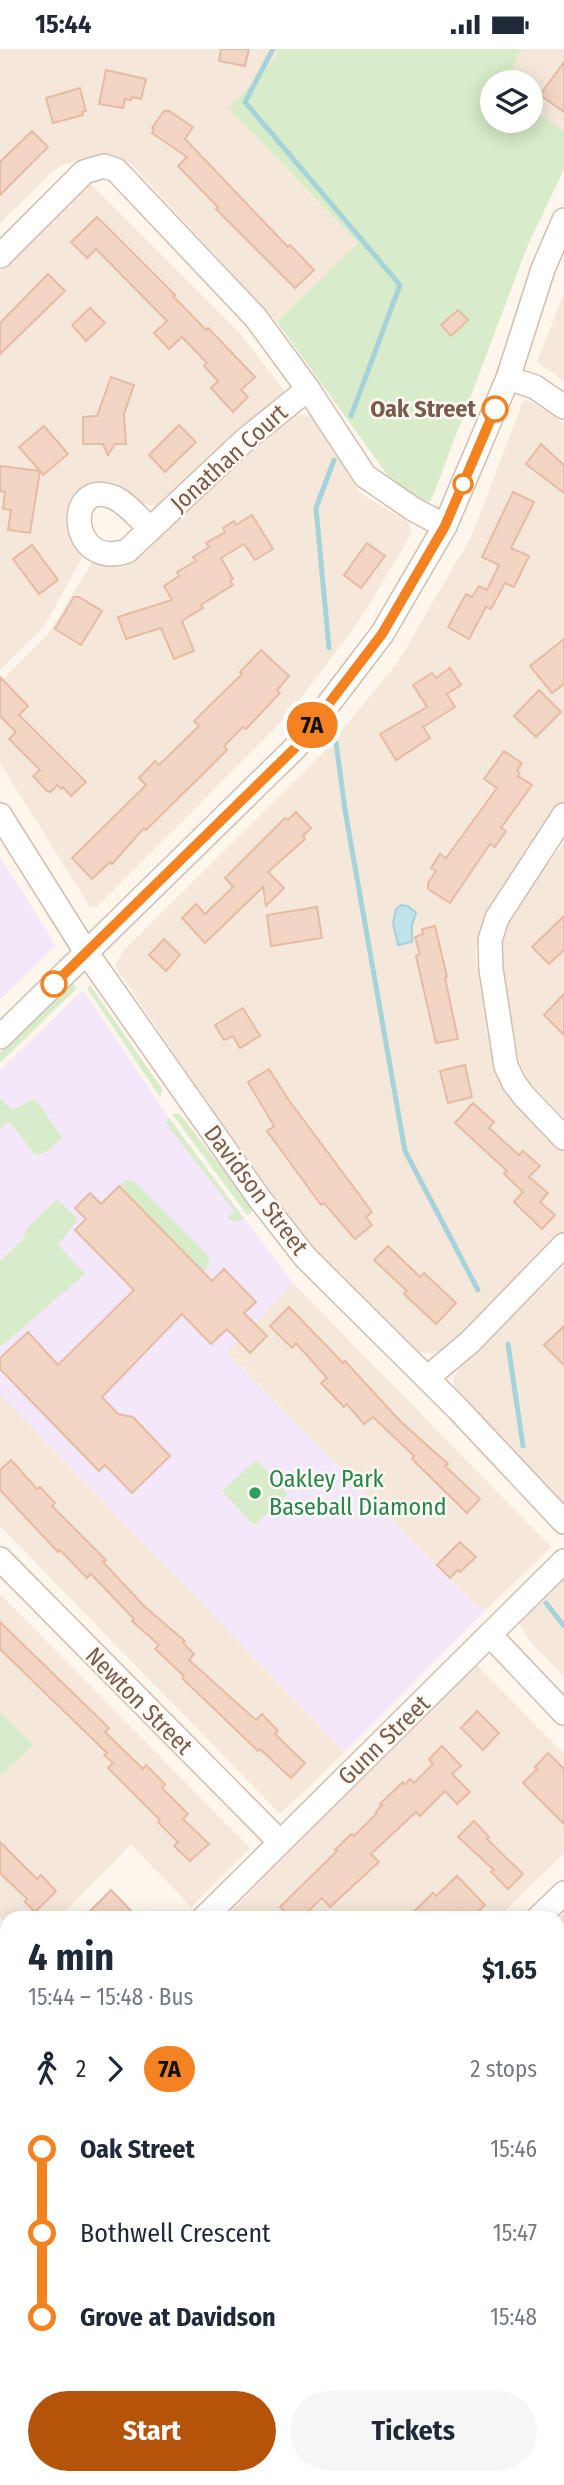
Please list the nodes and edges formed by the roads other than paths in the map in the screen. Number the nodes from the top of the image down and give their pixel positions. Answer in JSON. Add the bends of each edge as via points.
{"nodes":[{"id":1,"x":564,"y":220,"type":"edge"},
{"id":2,"x":0,"y":255,"type":"edge"},
{"id":3,"x":508,"y":378,"type":"junction"},
{"id":4,"x":308,"y":389,"type":"junction"},
{"id":5,"x":564,"y":407,"type":"edge"},
{"id":6,"x":445,"y":526,"type":"junction"},
{"id":7,"x":150,"y":528,"type":"dead end"},
{"id":8,"x":0,"y":815,"type":"edge"},
{"id":9,"x":564,"y":815,"type":"edge"},
{"id":10,"x":86,"y":952,"type":"junction"},
{"id":11,"x":0,"y":1037,"type":"edge"},
{"id":12,"x":564,"y":1138,"type":"edge"},
{"id":13,"x":564,"y":1245,"type":"edge"},
{"id":14,"x":427,"y":1378,"type":"junction"},
{"id":15,"x":564,"y":1522,"type":"edge"},
{"id":16,"x":0,"y":1559,"type":"edge"},
{"id":17,"x":564,"y":1561,"type":"edge"},
{"id":18,"x":490,"y":1635,"type":"junction"},
{"id":19,"x":564,"y":1713,"type":"edge"},
{"id":20,"x":280,"y":1842,"type":"junction"},
{"id":21,"x":564,"y":1893,"type":"edge"},
{"id":22,"x":211,"y":1911,"type":"edge"},
{"id":23,"x":545,"y":1911,"type":"edge"}],
"edges":[{"from":1,"to":3,"type":"street"},
{"from":2,"to":4,"type":"street","via":[[84,172],[104,166],[116,170],[256,319]]},
{"from":3,"to":5,"type":"street","via":[[535,387]]},
{"from":3,"to":6,"type":"street"},
{"from":4,"to":6,"type":"street","via":[[365,476]]},
{"from":4,"to":7,"type":"street","name":"Jonathan Court"},
{"from":6,"to":10,"type":"street","via":[[382,634],[295,748]]},
{"from":8,"to":10,"type":"street","name":"Davidson Street"},
{"from":9,"to":12,"type":"street","via":[[497,918],[490,940],[506,1066],[524,1096]]},
{"from":10,"to":11,"type":"street"},
{"from":10,"to":14,"type":"street","name":"Davidson Street","via":[[305,1257]]},
{"from":13,"to":14,"type":"street","via":[[470,1342]]},
{"from":14,"to":15,"type":"street","name":"Davidson Street"},
{"from":16,"to":20,"type":"street","name":"Newton Street"},
{"from":17,"to":18,"type":"street","name":"Gunn Street"},
{"from":18,"to":19,"type":"street"},
{"from":18,"to":20,"type":"street","name":"Gunn Street"},
{"from":20,"to":22,"type":"street","name":"Gunn Street"},
{"from":21,"to":23,"type":"street"}]}
